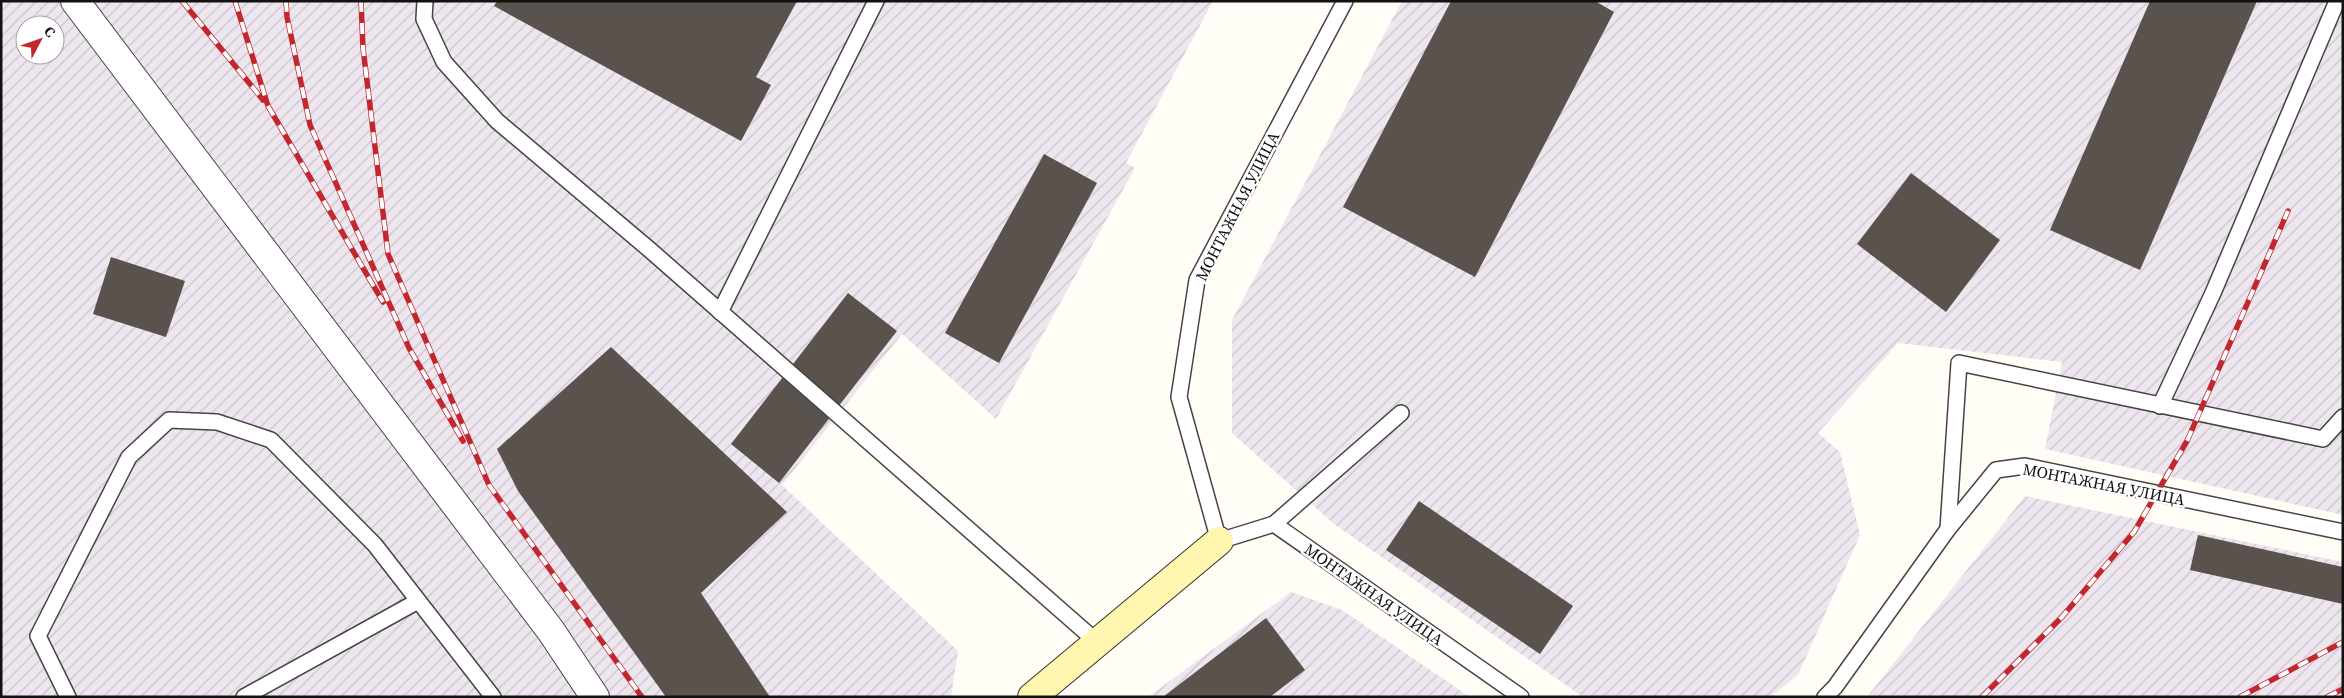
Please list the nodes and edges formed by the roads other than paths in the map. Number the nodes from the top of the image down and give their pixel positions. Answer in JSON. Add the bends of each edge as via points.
{"nodes":[{"id":1,"x":425,"y":1,"type":"edge"},
{"id":2,"x":876,"y":1,"type":"edge"},
{"id":3,"x":1345,"y":1,"type":"edge"},
{"id":4,"x":2337,"y":1,"type":"edge"},
{"id":5,"x":81,"y":6,"type":"edge"},
{"id":6,"x":720,"y":312,"type":"junction"},
{"id":7,"x":2160,"y":406,"type":"junction"},
{"id":8,"x":1401,"y":413,"type":"dead end"},
{"id":9,"x":2343,"y":416,"type":"edge"},
{"id":10,"x":1274,"y":524,"type":"junction"},
{"id":11,"x":1948,"y":529,"type":"junction"},
{"id":12,"x":2343,"y":532,"type":"edge"},
{"id":13,"x":1220,"y":541,"type":"junction"},
{"id":14,"x":418,"y":600,"type":"junction"},
{"id":15,"x":1098,"y":642,"type":"junction"},
{"id":16,"x":68,"y":697,"type":"edge"},
{"id":17,"x":244,"y":697,"type":"edge"},
{"id":18,"x":493,"y":697,"type":"edge"},
{"id":19,"x":595,"y":697,"type":"edge"},
{"id":20,"x":1032,"y":697,"type":"edge"},
{"id":21,"x":1521,"y":697,"type":"edge"},
{"id":22,"x":1825,"y":697,"type":"edge"}],
"edges":[{"from":1,"to":6,"type":"lane","via":[[424,18],[444,62],[497,121]]},
{"from":2,"to":6,"type":"lane"},
{"from":3,"to":13,"type":"lane","name":"МОНТАЖНАЯ УЛИЦА","via":[[1197,280],[1179,398]]},
{"from":4,"to":7,"type":"lane","via":[[2213,293]]},
{"from":5,"to":19,"type":"street","via":[[551,631]]},
{"from":6,"to":15,"type":"lane"},
{"from":7,"to":9,"type":"lane","via":[[2323,439]]},
{"from":7,"to":11,"type":"lane","via":[[1959,363]]},
{"from":8,"to":10,"type":"lane"},
{"from":10,"to":13,"type":"lane"},
{"from":10,"to":21,"type":"lane","name":"МОНТАЖНАЯ УЛИЦА"},
{"from":11,"to":12,"type":"lane","name":"МОНТАЖНАЯ УЛИЦА","via":[[1996,470],[2025,466]]},
{"from":11,"to":22,"type":"lane","name":"МОНТАЖНАЯ УЛИЦА"},
{"from":13,"to":15,"type":"street"},
{"from":14,"to":16,"type":"lane","via":[[375,546],[271,440],[217,422],[169,420],[129,457],[38,636]]},
{"from":14,"to":17,"type":"lane"},
{"from":14,"to":18,"type":"lane"},
{"from":15,"to":20,"type":"street"}]}
